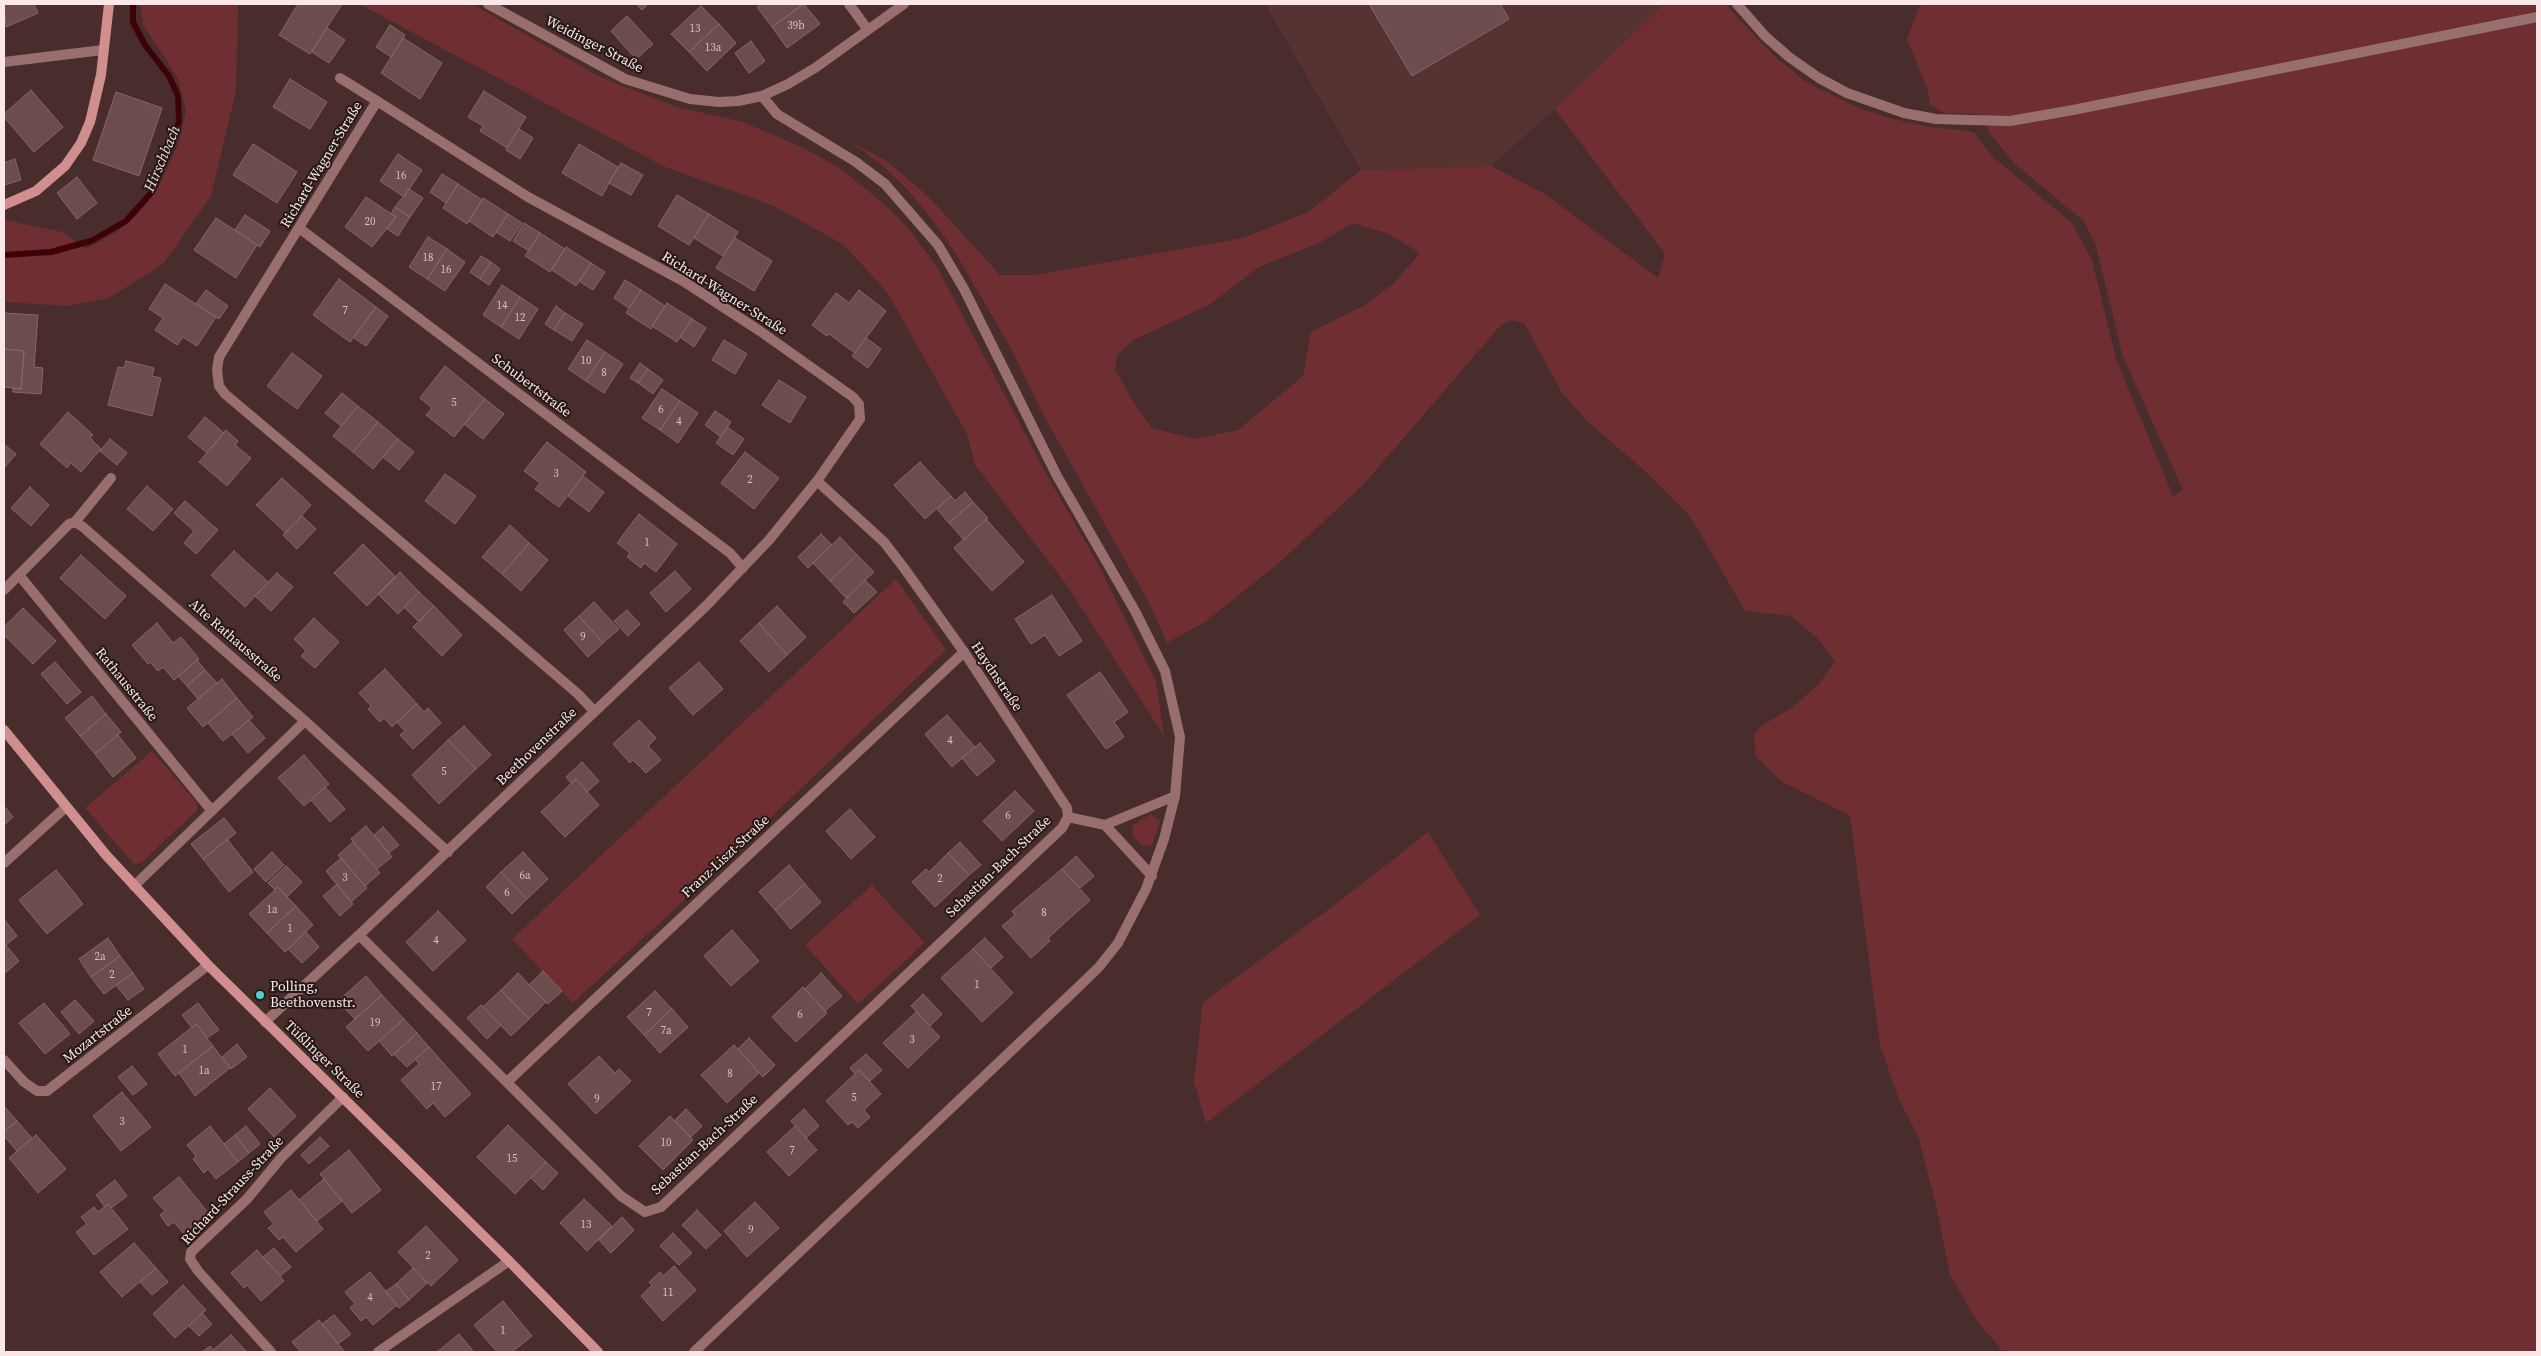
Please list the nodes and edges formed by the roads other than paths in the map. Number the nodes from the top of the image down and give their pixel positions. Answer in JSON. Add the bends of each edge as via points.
{"nodes":[{"id":1,"x":109,"y":4,"type":"edge"},
{"id":2,"x":488,"y":4,"type":"edge"},
{"id":3,"x":849,"y":4,"type":"edge"},
{"id":4,"x":904,"y":4,"type":"edge"},
{"id":5,"x":1737,"y":4,"type":"edge"},
{"id":6,"x":2537,"y":17,"type":"edge"},
{"id":7,"x":868,"y":30,"type":"junction"},
{"id":8,"x":103,"y":50,"type":"junction"},
{"id":9,"x":4,"y":62,"type":"edge"},
{"id":10,"x":340,"y":78,"type":"dead end"},
{"id":11,"x":762,"y":96,"type":"junction"},
{"id":12,"x":377,"y":101,"type":"junction"},
{"id":13,"x":4,"y":205,"type":"edge"},
{"id":14,"x":299,"y":228,"type":"junction"},
{"id":15,"x":111,"y":478,"type":"dead end"},
{"id":16,"x":817,"y":481,"type":"junction"},
{"id":17,"x":75,"y":522,"type":"junction"},
{"id":18,"x":743,"y":568,"type":"junction"},
{"id":19,"x":19,"y":575,"type":"junction"},
{"id":20,"x":4,"y":590,"type":"edge"},
{"id":21,"x":964,"y":652,"type":"junction"},
{"id":22,"x":594,"y":711,"type":"junction"},
{"id":23,"x":305,"y":721,"type":"junction"},
{"id":24,"x":4,"y":730,"type":"edge"},
{"id":25,"x":1175,"y":796,"type":"junction"},
{"id":26,"x":66,"y":807,"type":"junction"},
{"id":27,"x":212,"y":811,"type":"junction"},
{"id":28,"x":1068,"y":817,"type":"junction"},
{"id":29,"x":1105,"y":825,"type":"junction"},
{"id":30,"x":448,"y":852,"type":"junction"},
{"id":31,"x":4,"y":863,"type":"edge"},
{"id":32,"x":1152,"y":876,"type":"junction"},
{"id":33,"x":134,"y":886,"type":"junction"},
{"id":34,"x":359,"y":935,"type":"junction"},
{"id":35,"x":208,"y":965,"type":"junction"},
{"id":36,"x":265,"y":1022,"type":"junction"},
{"id":37,"x":4,"y":1060,"type":"edge"},
{"id":38,"x":507,"y":1082,"type":"junction"},
{"id":39,"x":343,"y":1098,"type":"junction"},
{"id":40,"x":509,"y":1261,"type":"junction"},
{"id":41,"x":271,"y":1352,"type":"edge"},
{"id":42,"x":378,"y":1352,"type":"edge"},
{"id":43,"x":598,"y":1352,"type":"edge"},
{"id":44,"x":694,"y":1352,"type":"edge"}],
"edges":[{"from":1,"to":8,"type":"street"},
{"from":2,"to":11,"type":"street","name":"Weidinger Straße","via":[[585,59],[657,91],[719,102]]},
{"from":3,"to":7,"type":"street"},
{"from":4,"to":7,"type":"street","name":"Weidinger Straße"},
{"from":5,"to":6,"type":"street","via":[[1789,58],[1846,93],[1904,113],[1936,119],[2010,121]]},
{"from":7,"to":11,"type":"street","name":"Weidinger Straße","via":[[815,68]]},
{"from":8,"to":9,"type":"street"},
{"from":8,"to":13,"type":"street","via":[[90,122],[74,155],[36,191]]},
{"from":10,"to":12,"type":"street"},
{"from":11,"to":25,"type":"street","via":[[777,114],[856,162],[885,184],[922,224],[950,264],[1057,476],[1127,596],[1165,671],[1180,737]]},
{"from":12,"to":14,"type":"street","name":"Richard-Wagner-Straße"},
{"from":12,"to":16,"type":"street","name":"Richard-Wagner-Straße","via":[[528,197],[683,281],[853,397],[859,404],[860,419]]},
{"from":14,"to":18,"type":"street","name":"Schubertstraße","via":[[730,553]]},
{"from":14,"to":22,"type":"street","name":"Richard-Wagner-Straße","via":[[219,357],[219,386]]},
{"from":15,"to":17,"type":"street"},
{"from":16,"to":18,"type":"street","name":"Beethovenstraße"},
{"from":16,"to":21,"type":"street","name":"Haydnstraße","via":[[884,542]]},
{"from":17,"to":19,"type":"street","via":[[69,524]]},
{"from":17,"to":23,"type":"street","name":"Alte Rathausstraße"},
{"from":18,"to":22,"type":"street","name":"Beethovenstraße"},
{"from":19,"to":20,"type":"street"},
{"from":19,"to":27,"type":"street","name":"Rathausstraße"},
{"from":21,"to":28,"type":"street","name":"Haydnstraße","via":[[1066,808]]},
{"from":21,"to":38,"type":"street","name":"Franz-Liszt-Straße"},
{"from":22,"to":30,"type":"street","name":"Beethovenstraße"},
{"from":23,"to":27,"type":"street"},
{"from":23,"to":30,"type":"street","name":"Alte Rathausstraße"},
{"from":24,"to":26,"type":"street","name":"Tüßlinger Straße"},
{"from":25,"to":29,"type":"street"},
{"from":25,"to":32,"type":"street"},
{"from":26,"to":31,"type":"street"},
{"from":26,"to":33,"type":"street","name":"Tüßlinger Straße"},
{"from":27,"to":33,"type":"street"},
{"from":28,"to":29,"type":"street"},
{"from":28,"to":38,"type":"street","name":"Sebastian-Bach-Straße","via":[[1062,828],[661,1207],[645,1212],[621,1196]]},
{"from":29,"to":32,"type":"street"},
{"from":30,"to":34,"type":"street","name":"Beethovenstraße"},
{"from":32,"to":44,"type":"street","via":[[1118,943],[1099,967]]},
{"from":33,"to":35,"type":"street","name":"Tüßlinger Straße"},
{"from":34,"to":36,"type":"street","name":"Beethovenstraße"},
{"from":34,"to":38,"type":"street","name":"Sebastian-Bach-Straße"},
{"from":35,"to":36,"type":"street","name":"Tüßlinger Straße"},
{"from":35,"to":37,"type":"street","name":"Mozartstraße","via":[[47,1091],[37,1091],[24,1082]]},
{"from":36,"to":39,"type":"street","name":"Tüßlinger Straße"},
{"from":39,"to":40,"type":"street","name":"Tüßlinger Straße"},
{"from":39,"to":41,"type":"street","name":"Richard-Strauss-Straße","via":[[280,1158],[247,1199],[191,1252],[190,1259],[198,1271]]},
{"from":40,"to":42,"type":"street"},
{"from":40,"to":43,"type":"street","name":"Tüßlinger Straße"}]}
